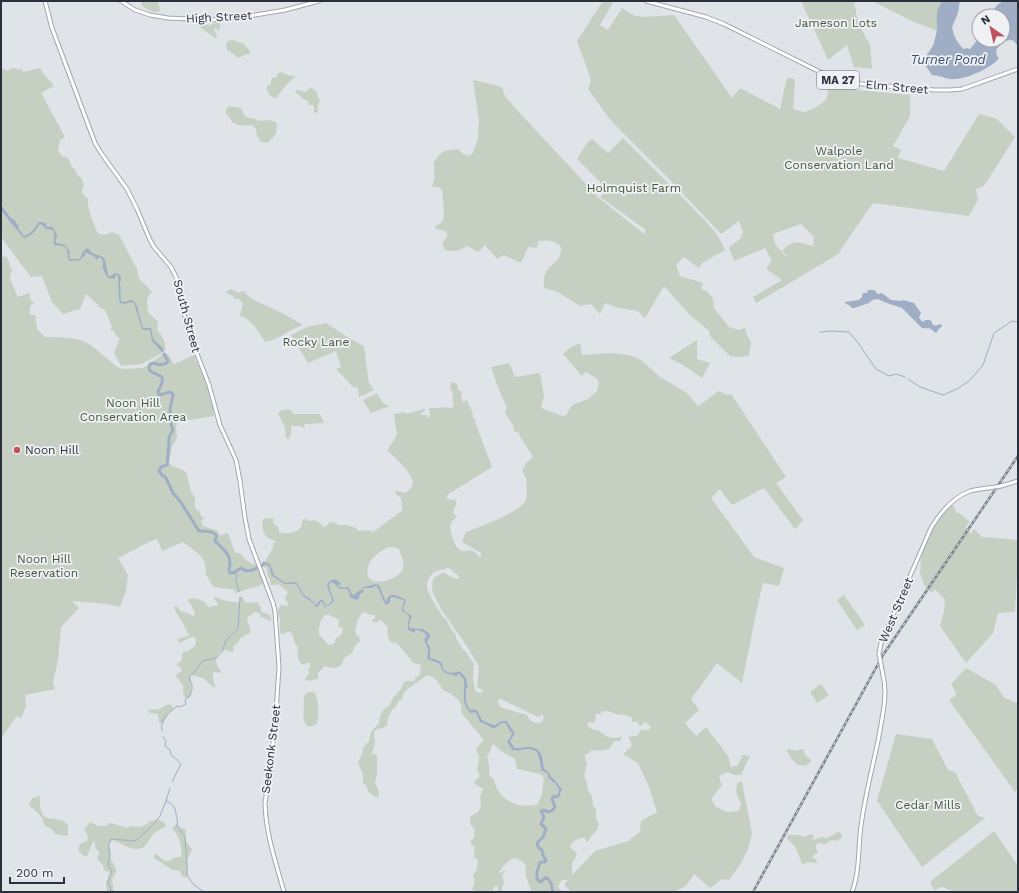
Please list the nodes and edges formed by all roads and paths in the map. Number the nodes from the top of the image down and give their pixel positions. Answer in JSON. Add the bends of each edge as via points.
{"nodes":[{"id":1,"x":44,"y":1,"type":"edge"},
{"id":2,"x":121,"y":1,"type":"edge"},
{"id":3,"x":319,"y":1,"type":"edge"},
{"id":4,"x":646,"y":1,"type":"edge"},
{"id":5,"x":1018,"y":69,"type":"edge"},
{"id":6,"x":1018,"y":481,"type":"edge"},
{"id":7,"x":273,"y":603,"type":"joint"},
{"id":8,"x":284,"y":892,"type":"edge"},
{"id":9,"x":852,"y":892,"type":"edge"}],
"edges":[{"from":1,"to":7,"type":"main road","name":"South Street","via":[[97,147],[127,189],[150,240],[177,278],[190,336],[209,385],[220,426],[238,466],[249,539]]},
{"from":2,"to":3,"type":"main road","name":"High Street","via":[[135,10],[150,15],[212,20],[285,10]]},
{"from":4,"to":5,"type":"main road","name":"Elm Street","number":"MA 27","via":[[706,17],[840,81],[950,90],[962,89]]},
{"from":6,"to":9,"type":"main road","name":"West Street","bridge":true,"via":[[964,494],[937,518],[881,643],[879,654],[885,688],[883,711],[864,807],[857,872]]},
{"from":7,"to":8,"type":"main road","name":"Seekonk Street","via":[[279,666],[265,813],[275,864]]}]}
